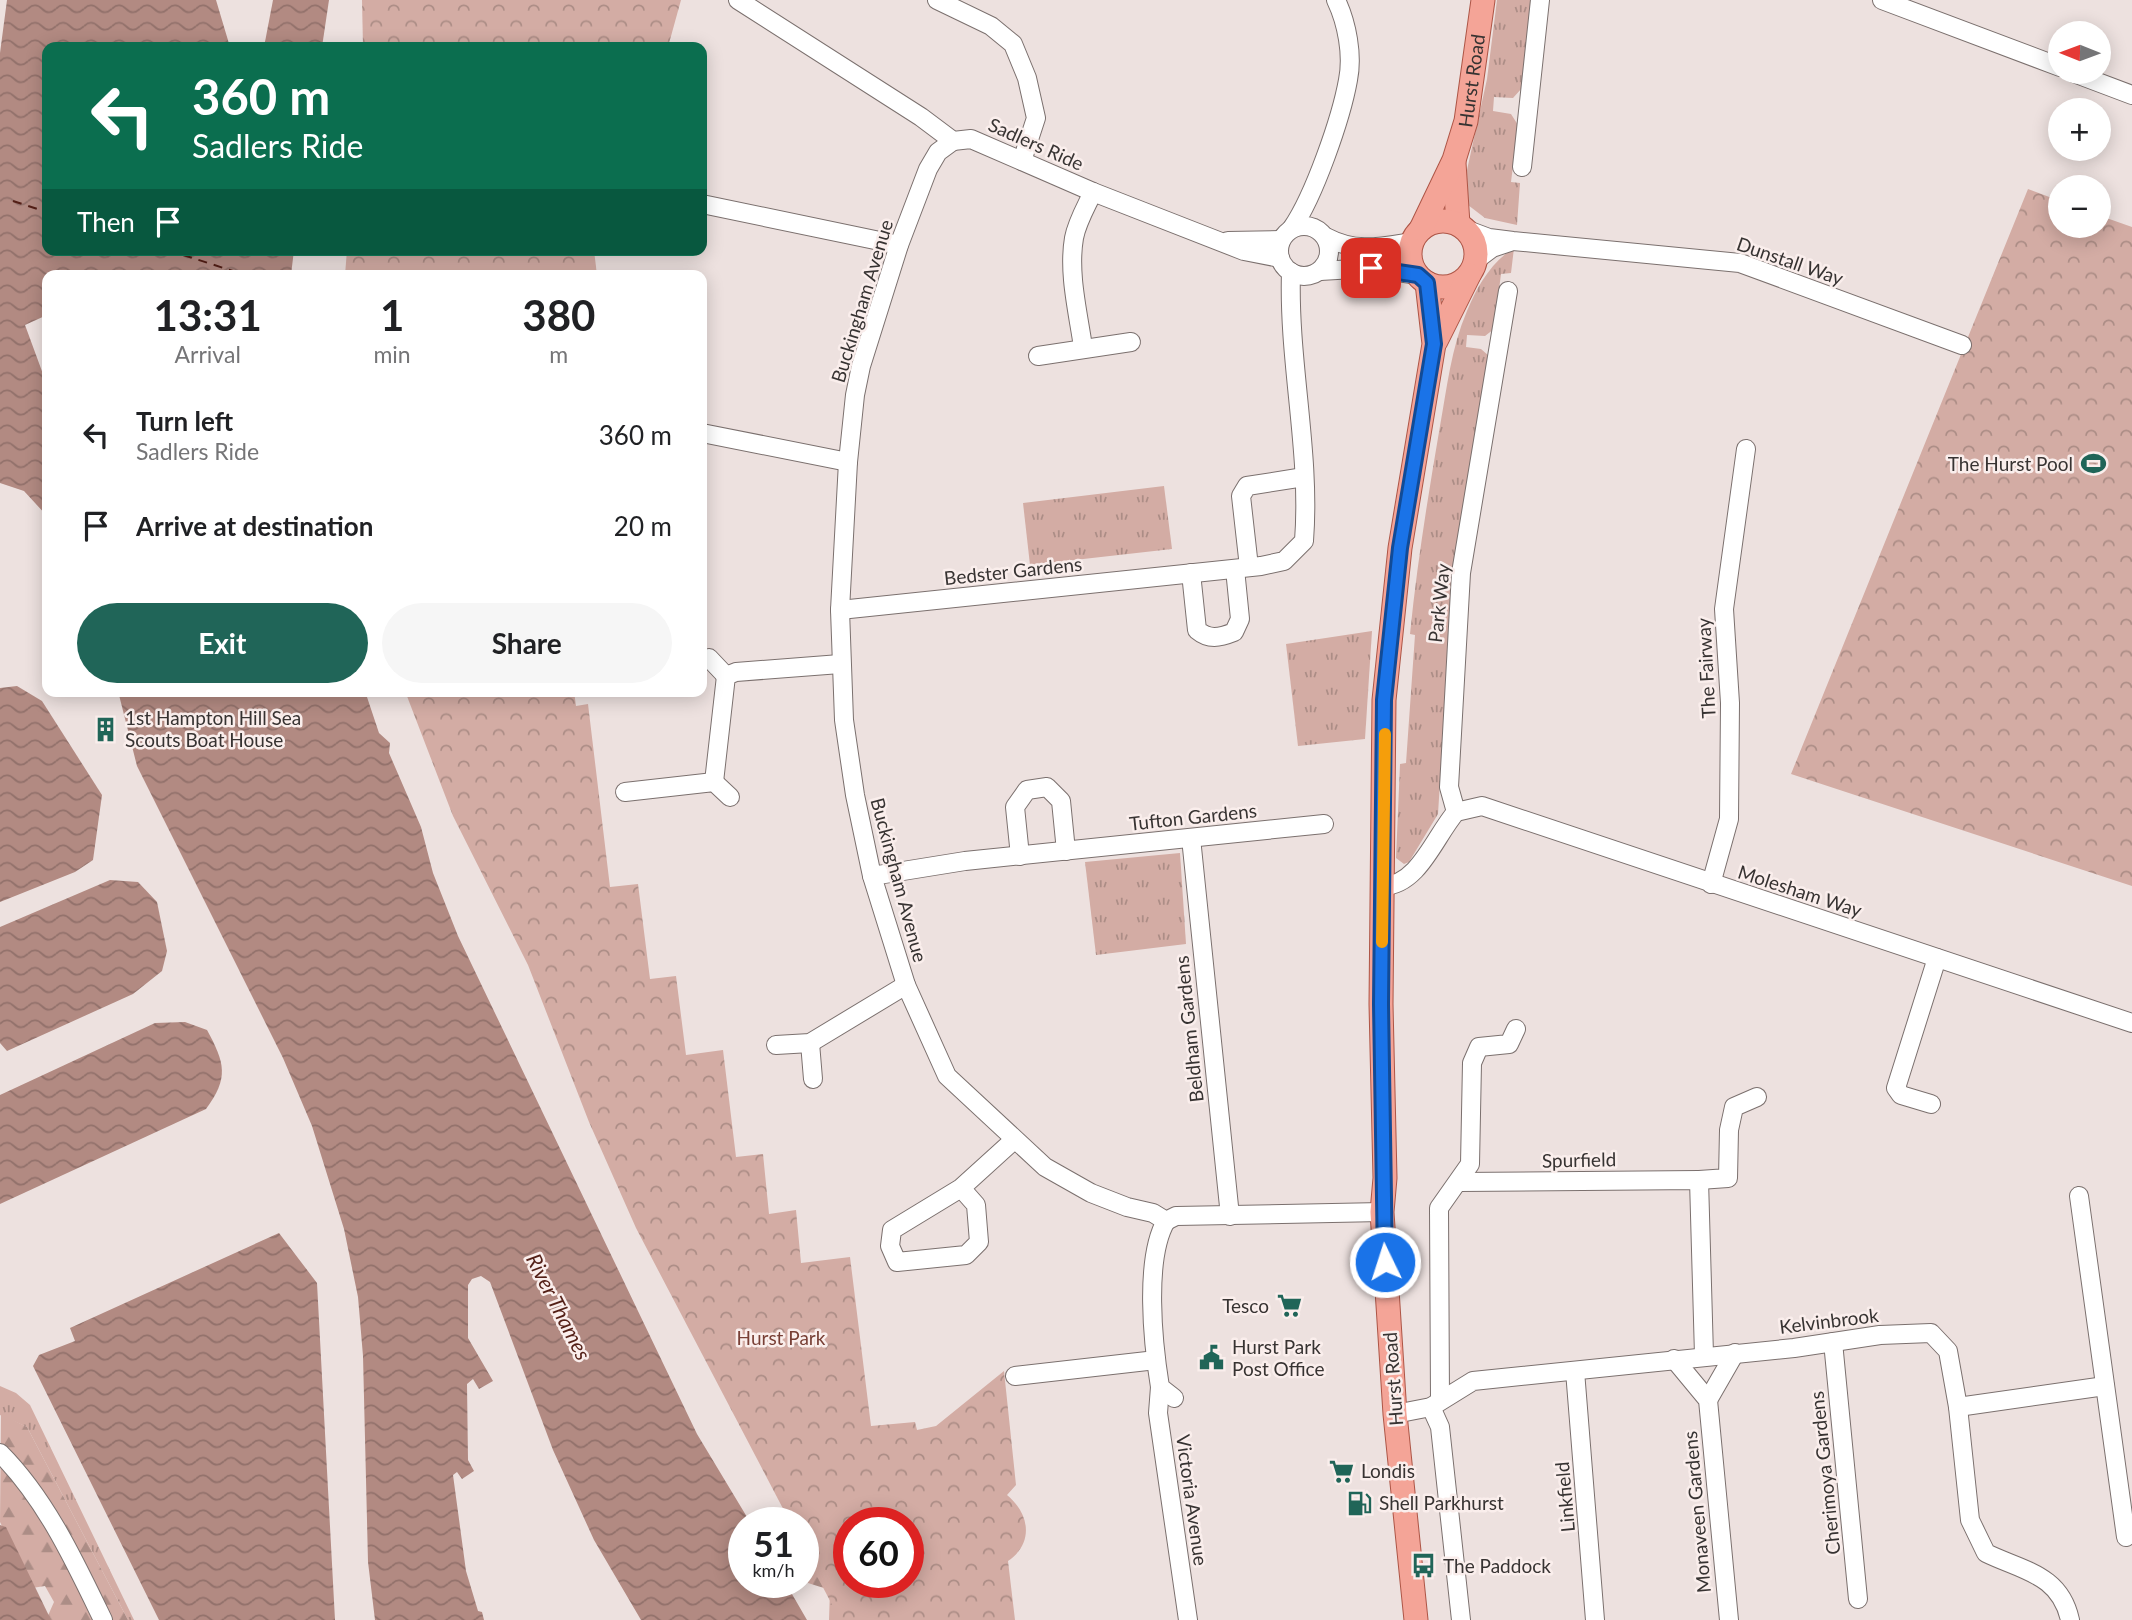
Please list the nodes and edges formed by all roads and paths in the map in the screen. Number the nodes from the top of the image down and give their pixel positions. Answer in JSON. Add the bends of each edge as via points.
{"nodes":[{"id":1,"x":738,"y":0,"type":"edge"},
{"id":2,"x":937,"y":0,"type":"edge"},
{"id":3,"x":1336,"y":0,"type":"edge"},
{"id":4,"x":1483,"y":0,"type":"edge"},
{"id":5,"x":1540,"y":0,"type":"edge"},
{"id":6,"x":1882,"y":0,"type":"edge"},
{"id":7,"x":762,"y":6,"type":"edge"},
{"id":8,"x":2048,"y":62,"type":"edge"},
{"id":9,"x":2103,"y":84,"type":"edge"},
{"id":10,"x":2132,"y":95,"type":"edge"},
{"id":11,"x":953,"y":141,"type":"junction"},
{"id":12,"x":1454,"y":160,"type":"junction"},
{"id":13,"x":1022,"y":161,"type":"junction"},
{"id":14,"x":1522,"y":167,"type":"dead end"},
{"id":15,"x":1320,"y":173,"type":"junction"},
{"id":16,"x":1093,"y":192,"type":"junction"},
{"id":17,"x":707,"y":205,"type":"edge"},
{"id":18,"x":1462,"y":227,"type":"junction"},
{"id":19,"x":1286,"y":234,"type":"junction"},
{"id":20,"x":1323,"y":234,"type":"junction"},
{"id":21,"x":1417,"y":235,"type":"junction"},
{"id":22,"x":1224,"y":241,"type":"junction"},
{"id":23,"x":1513,"y":241,"type":"junction"},
{"id":24,"x":899,"y":245,"type":"junction"},
{"id":25,"x":1285,"y":265,"type":"junction"},
{"id":26,"x":1473,"y":267,"type":"junction"},
{"id":27,"x":1316,"y":273,"type":"junction"},
{"id":28,"x":1422,"y":279,"type":"junction"},
{"id":29,"x":1508,"y":291,"type":"dead end"},
{"id":30,"x":1289,"y":316,"type":"junction"},
{"id":31,"x":1131,"y":342,"type":"dead end"},
{"id":32,"x":1434,"y":344,"type":"junction"},
{"id":33,"x":1962,"y":345,"type":"dead end"},
{"id":34,"x":1083,"y":347,"type":"junction"},
{"id":35,"x":1038,"y":356,"type":"dead end"},
{"id":36,"x":707,"y":434,"type":"edge"},
{"id":37,"x":1746,"y":449,"type":"dead end"},
{"id":38,"x":848,"y":462,"type":"junction"},
{"id":39,"x":1304,"y":477,"type":"junction"},
{"id":40,"x":1242,"y":568,"type":"junction"},
{"id":41,"x":1191,"y":573,"type":"junction"},
{"id":42,"x":840,"y":610,"type":"junction"},
{"id":43,"x":709,"y":658,"type":"dead end"},
{"id":44,"x":840,"y":664,"type":"junction"},
{"id":45,"x":726,"y":676,"type":"junction"},
{"id":46,"x":713,"y":782,"type":"junction"},
{"id":47,"x":625,"y":792,"type":"dead end"},
{"id":48,"x":730,"y":797,"type":"dead end"},
{"id":49,"x":1456,"y":812,"type":"junction"},
{"id":50,"x":1324,"y":824,"type":"dead end"},
{"id":51,"x":1191,"y":838,"type":"junction"},
{"id":52,"x":1066,"y":851,"type":"junction"},
{"id":53,"x":1020,"y":856,"type":"junction"},
{"id":54,"x":872,"y":876,"type":"junction"},
{"id":55,"x":1711,"y":884,"type":"junction"},
{"id":56,"x":1383,"y":886,"type":"junction"},
{"id":57,"x":1937,"y":958,"type":"junction"},
{"id":58,"x":906,"y":985,"type":"junction"},
{"id":59,"x":2132,"y":1023,"type":"edge"},
{"id":60,"x":1516,"y":1029,"type":"dead end"},
{"id":61,"x":810,"y":1043,"type":"junction"},
{"id":62,"x":776,"y":1045,"type":"dead end"},
{"id":63,"x":813,"y":1079,"type":"dead end"},
{"id":64,"x":1758,"y":1097,"type":"dead end"},
{"id":65,"x":1931,"y":1104,"type":"dead end"},
{"id":66,"x":1014,"y":1140,"type":"junction"},
{"id":67,"x":1699,"y":1180,"type":"junction"},
{"id":68,"x":1459,"y":1182,"type":"junction"},
{"id":69,"x":961,"y":1188,"type":"junction"},
{"id":70,"x":2079,"y":1196,"type":"dead end"},
{"id":71,"x":1382,"y":1212,"type":"junction"},
{"id":72,"x":1230,"y":1216,"type":"junction"},
{"id":73,"x":1166,"y":1221,"type":"junction"},
{"id":74,"x":1833,"y":1342,"type":"junction"},
{"id":75,"x":1735,"y":1353,"type":"junction"},
{"id":76,"x":1704,"y":1355,"type":"junction"},
{"id":77,"x":1674,"y":1359,"type":"junction"},
{"id":78,"x":1156,"y":1360,"type":"junction"},
{"id":79,"x":1575,"y":1371,"type":"junction"},
{"id":80,"x":1015,"y":1376,"type":"dead end"},
{"id":81,"x":2105,"y":1386,"type":"junction"},
{"id":82,"x":1707,"y":1400,"type":"junction"},
{"id":83,"x":1436,"y":1403,"type":"junction"},
{"id":84,"x":1958,"y":1407,"type":"junction"},
{"id":85,"x":1395,"y":1414,"type":"junction"},
{"id":86,"x":0,"y":1453,"type":"edge"},
{"id":87,"x":2126,"y":1537,"type":"dead end"},
{"id":88,"x":1858,"y":1599,"type":"dead end"},
{"id":89,"x":103,"y":1620,"type":"edge"},
{"id":90,"x":1188,"y":1620,"type":"edge"},
{"id":91,"x":1416,"y":1620,"type":"edge"},
{"id":92,"x":1461,"y":1620,"type":"edge"},
{"id":93,"x":1595,"y":1620,"type":"edge"},
{"id":94,"x":1728,"y":1620,"type":"edge"},
{"id":95,"x":2070,"y":1620,"type":"edge"}],
"edges":[{"from":1,"to":7,"type":"street","name":"Sadlers Ride"},
{"from":2,"to":13,"type":"street","via":[[991,26],[1013,44],[1027,78],[1035,118]]},
{"from":3,"to":15,"type":"street","via":[[1350,50],[1348,80]]},
{"from":4,"to":12,"type":"main road","name":"Hurst Road","via":[[1466,121]]},
{"from":5,"to":14,"type":"street"},
{"from":6,"to":8,"type":"street"},
{"from":7,"to":11,"type":"street","name":"Sadlers Ride"},
{"from":9,"to":10,"type":"street"},
{"from":11,"to":13,"type":"street","name":"Sadlers Ride","via":[[971,139]]},
{"from":11,"to":24,"type":"street","name":"Buckingham Avenue","via":[[938,152],[928,169]]},
{"from":12,"to":18,"type":"main road","name":"Hurst Road"},
{"from":12,"to":21,"type":"main road","name":"Hurst Road"},
{"from":13,"to":16,"type":"street","name":"Sadlers Ride"},
{"from":15,"to":19,"type":"street","via":[[1302,213]]},
{"from":15,"to":20,"type":"street","via":[[1317,215]]},
{"from":16,"to":22,"type":"street","name":"Sadlers Ride"},
{"from":16,"to":34,"type":"street","via":[[1073,247]]},
{"from":17,"to":24,"type":"street"},
{"from":18,"to":21,"type":"main road","via":[[1440,221]]},
{"from":18,"to":23,"type":"street","name":"Dunstall Way"},
{"from":18,"to":26,"type":"main road","via":[[1474,243]]},
{"from":19,"to":20,"type":"street","via":[[1306,225]]},
{"from":19,"to":22,"type":"street","name":"Sadlers Ride"},
{"from":19,"to":25,"type":"street"},
{"from":20,"to":21,"type":"street","via":[[1344,247],[1363,250]]},
{"from":20,"to":27,"type":"street","via":[[1330,251]]},
{"from":21,"to":28,"type":"main road","via":[[1410,259]]},
{"from":22,"to":25,"type":"street","name":"Sadlers Ride"},
{"from":23,"to":26,"type":"street","via":[[1492,248]]},
{"from":23,"to":33,"type":"street","name":"Dunstall Way","via":[[1740,263]]},
{"from":24,"to":38,"type":"street","name":"Buckingham Avenue","via":[[861,366]]},
{"from":25,"to":27,"type":"street"},
{"from":25,"to":30,"type":"street","name":"Bedster Gardens"},
{"from":26,"to":28,"type":"main road","via":[[1452,286]]},
{"from":26,"to":32,"type":"main road","name":"Hurst Road"},
{"from":27,"to":28,"type":"street","via":[[1371,268]]},
{"from":27,"to":30,"type":"street"},
{"from":28,"to":32,"type":"main road","name":"Hurst Road"},
{"from":29,"to":49,"type":"street","name":"Park Way","via":[[1457,610],[1449,787]]},
{"from":30,"to":39,"type":"street","name":"Bedster Gardens"},
{"from":31,"to":34,"type":"street"},
{"from":32,"to":56,"type":"main road","name":"Hurst Road","via":[[1395,585],[1384,700]]},
{"from":34,"to":35,"type":"street"},
{"from":36,"to":38,"type":"street"},
{"from":37,"to":55,"type":"street","name":"The Fairway","via":[[1724,609],[1730,703],[1729,818]]},
{"from":38,"to":42,"type":"street","name":"Buckingham Avenue"},
{"from":39,"to":40,"type":"street","name":"Bedster Gardens","via":[[1304,541],[1284,561]]},
{"from":39,"to":40,"type":"street","via":[[1247,486],[1241,496]]},
{"from":40,"to":41,"type":"street","name":"Bedster Gardens"},
{"from":40,"to":41,"type":"street","via":[[1240,619],[1234,632],[1221,637],[1206,637],[1196,630]]},
{"from":41,"to":42,"type":"street","name":"Bedster Gardens"},
{"from":42,"to":44,"type":"street","name":"Buckingham Avenue"},
{"from":43,"to":45,"type":"street"},
{"from":44,"to":45,"type":"street"},
{"from":44,"to":54,"type":"street","name":"Buckingham Avenue","via":[[855,795]]},
{"from":45,"to":46,"type":"street"},
{"from":46,"to":47,"type":"street"},
{"from":46,"to":48,"type":"street"},
{"from":49,"to":55,"type":"street","name":"Molesham Way","via":[[1482,806]]},
{"from":49,"to":56,"type":"street","via":[[1411,876],[1397,885]]},
{"from":50,"to":51,"type":"street","name":"Tufton Gardens"},
{"from":51,"to":52,"type":"street","name":"Tufton Gardens"},
{"from":51,"to":72,"type":"street","name":"Beldham Gardens"},
{"from":52,"to":53,"type":"street","name":"Tufton Gardens"},
{"from":52,"to":53,"type":"street","via":[[1061,801],[1047,787],[1027,790],[1015,807]]},
{"from":53,"to":54,"type":"street","name":"Tufton Gardens"},
{"from":54,"to":58,"type":"street","name":"Buckingham Avenue"},
{"from":55,"to":57,"type":"street","name":"Molesham Way"},
{"from":56,"to":71,"type":"main road","name":"Hurst Road"},
{"from":57,"to":59,"type":"street","name":"Molesham Way"},
{"from":57,"to":65,"type":"street","via":[[1896,1088],[1901,1095]]},
{"from":58,"to":61,"type":"street"},
{"from":58,"to":66,"type":"street","name":"Buckingham Avenue","via":[[947,1076]]},
{"from":60,"to":68,"type":"street","via":[[1509,1044],[1479,1047],[1472,1063],[1470,1164]]},
{"from":61,"to":62,"type":"street"},
{"from":61,"to":63,"type":"street"},
{"from":64,"to":67,"type":"street","name":"Spurfield","via":[[1734,1107],[1728,1178]]},
{"from":66,"to":69,"type":"street"},
{"from":66,"to":73,"type":"street","name":"Buckingham Avenue","via":[[1045,1167],[1091,1193]]},
{"from":67,"to":68,"type":"street","name":"Spurfield"},
{"from":67,"to":76,"type":"street"},
{"from":68,"to":83,"type":"street","via":[[1439,1208]]},
{"from":69,"to":69,"type":"street","via":[[975,1205],[979,1242],[966,1255],[897,1262],[890,1245],[892,1230]]},
{"from":70,"to":81,"type":"street"},
{"from":71,"to":72,"type":"street","name":"Buckingham Avenue"},
{"from":71,"to":85,"type":"main road","name":"Hurst Road"},
{"from":72,"to":73,"type":"street","name":"Buckingham Avenue","via":[[1176,1216]]},
{"from":73,"to":78,"type":"street","name":"Victoria Avenue","via":[[1157,1243],[1152,1295]]},
{"from":74,"to":75,"type":"street","name":"Kelvinbrook"},
{"from":74,"to":84,"type":"street","name":"Kelvinbrook","via":[[1931,1333],[1948,1352]]},
{"from":74,"to":88,"type":"street","name":"Cherimoya Gardens"},
{"from":75,"to":76,"type":"street","name":"Kelvinbrook"},
{"from":75,"to":82,"type":"street"},
{"from":76,"to":77,"type":"street","name":"Kelvinbrook"},
{"from":77,"to":79,"type":"street","name":"Kelvinbrook"},
{"from":77,"to":82,"type":"street"},
{"from":78,"to":80,"type":"street"},
{"from":78,"to":90,"type":"street","name":"Victoria Avenue","via":[[1167,1392],[1158,1413]]},
{"from":79,"to":83,"type":"street","name":"Kelvinbrook","via":[[1473,1381]]},
{"from":79,"to":93,"type":"street","name":"Linkfield"},
{"from":81,"to":84,"type":"street"},
{"from":81,"to":87,"type":"street"},
{"from":82,"to":94,"type":"street","name":"Monaveen Gardens"},
{"from":83,"to":85,"type":"street","name":"Kelvinbrook"},
{"from":83,"to":92,"type":"street"},
{"from":84,"to":95,"type":"street","name":"Kelvinbrook","via":[[1970,1520],[1986,1553],[2046,1578],[2066,1602]]},
{"from":85,"to":91,"type":"main road","name":"Hurst Road"},
{"from":86,"to":89,"type":"street","via":[[68,1547]]}]}
